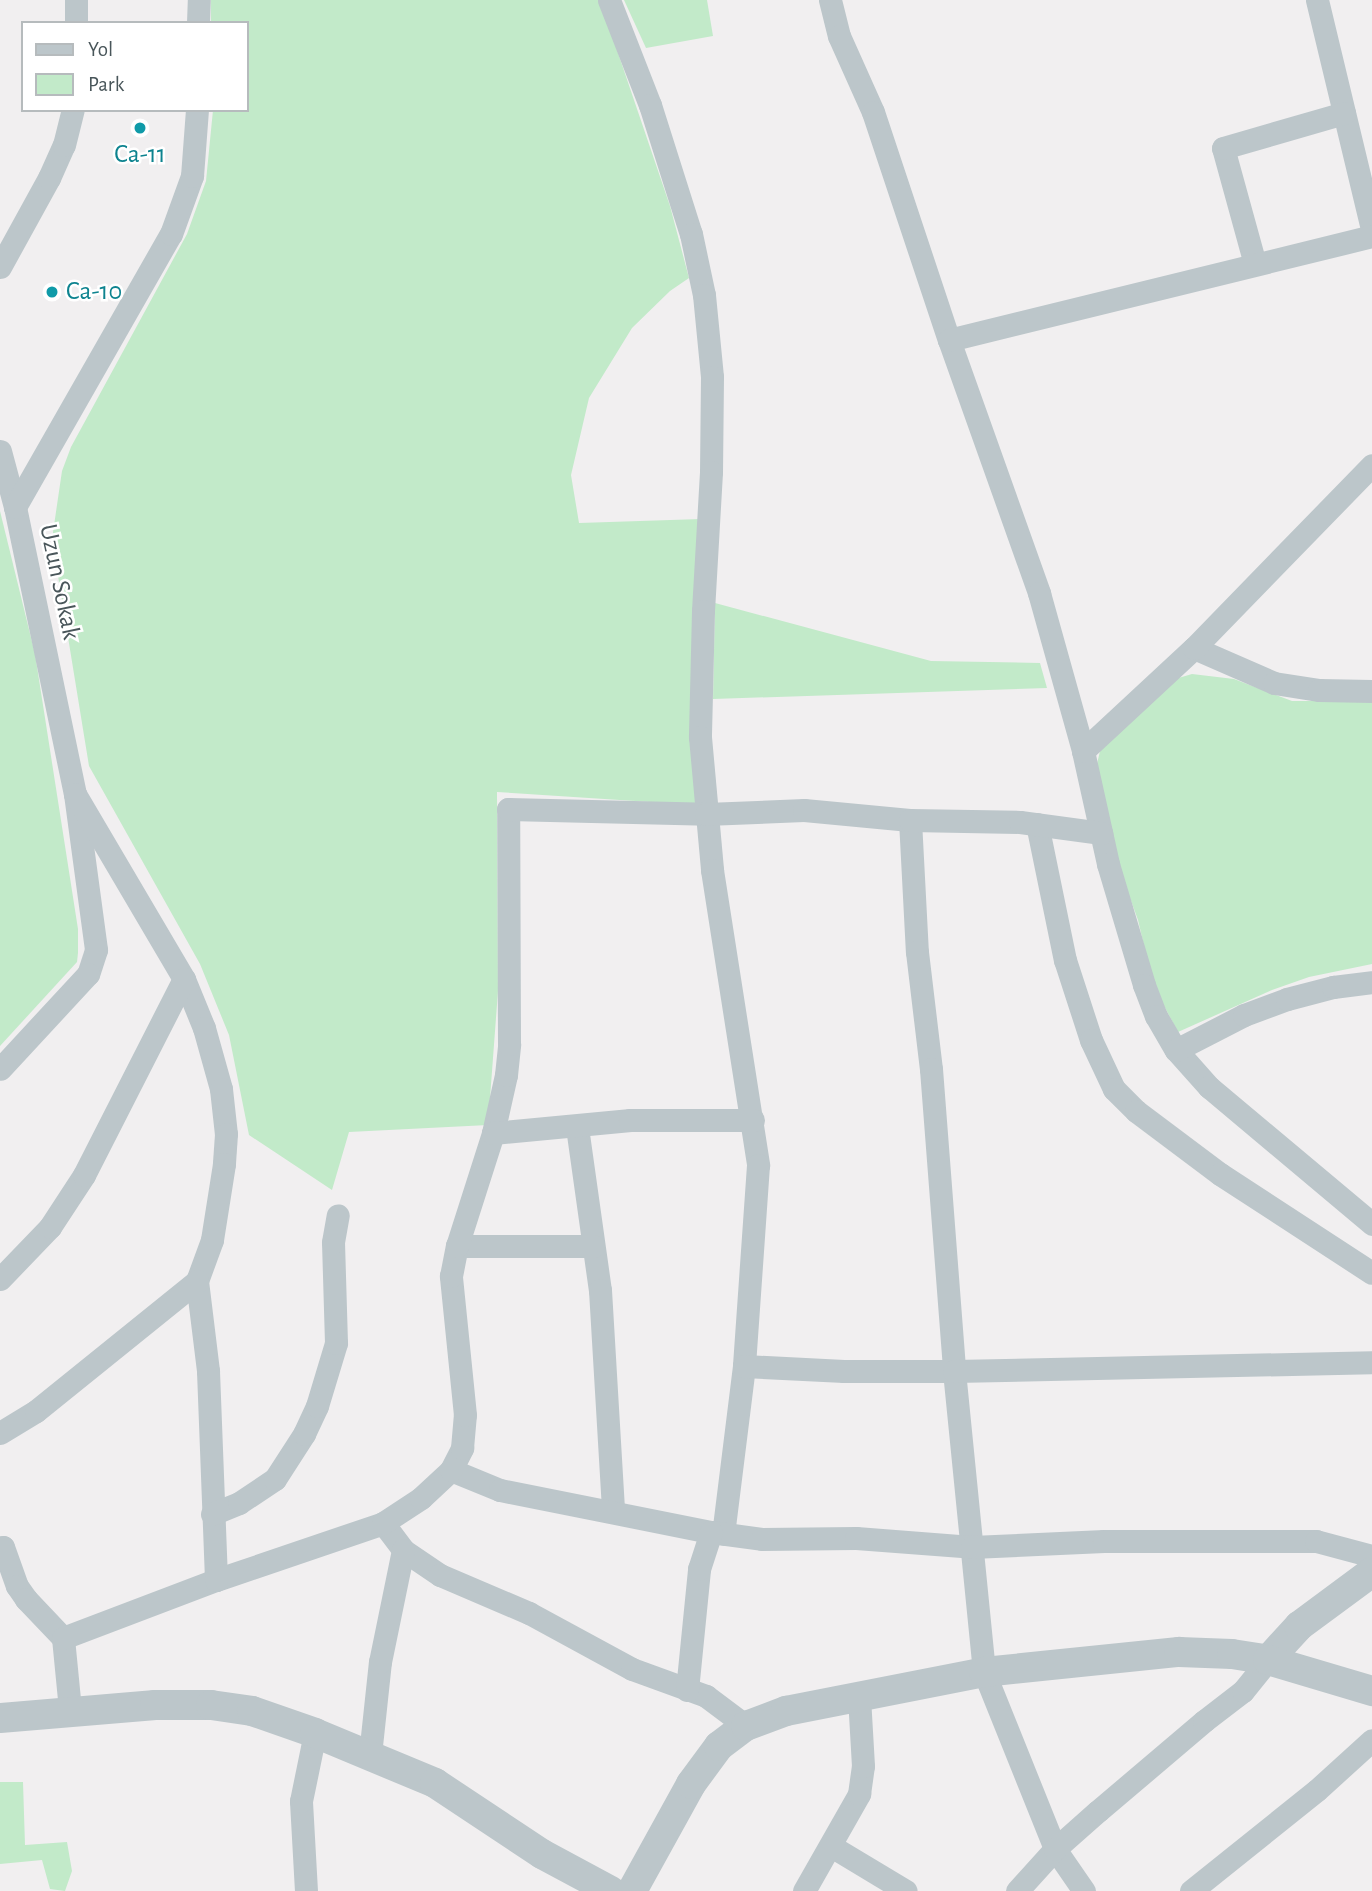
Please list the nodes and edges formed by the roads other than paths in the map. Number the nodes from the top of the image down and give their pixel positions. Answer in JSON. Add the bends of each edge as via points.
{"nodes":[{"id":1,"x":76,"y":0,"type":"edge"},
{"id":2,"x":199,"y":0,"type":"edge"},
{"id":3,"x":609,"y":0,"type":"edge"},
{"id":4,"x":830,"y":0,"type":"edge"},
{"id":5,"x":1317,"y":0,"type":"edge"},
{"id":6,"x":76,"y":21,"type":"edge"},
{"id":7,"x":198,"y":21,"type":"edge"},
{"id":8,"x":72,"y":112,"type":"edge"},
{"id":9,"x":197,"y":112,"type":"edge"},
{"id":10,"x":1344,"y":113,"type":"junction"},
{"id":11,"x":1372,"y":229,"type":"edge"},
{"id":12,"x":1372,"y":236,"type":"edge"},
{"id":13,"x":1255,"y":264,"type":"junction"},
{"id":14,"x":0,"y":267,"type":"edge"},
{"id":15,"x":948,"y":340,"type":"junction"},
{"id":16,"x":0,"y":451,"type":"edge"},
{"id":17,"x":1372,"y":465,"type":"edge"},
{"id":18,"x":15,"y":507,"type":"junction"},
{"id":19,"x":1194,"y":648,"type":"junction"},
{"id":20,"x":1372,"y":691,"type":"edge"},
{"id":21,"x":1083,"y":751,"type":"junction"},
{"id":22,"x":75,"y":794,"type":"junction"},
{"id":23,"x":706,"y":814,"type":"junction"},
{"id":24,"x":910,"y":820,"type":"junction"},
{"id":25,"x":1037,"y":824,"type":"junction"},
{"id":26,"x":1101,"y":833,"type":"junction"},
{"id":27,"x":184,"y":979,"type":"junction"},
{"id":28,"x":1372,"y":982,"type":"edge"},
{"id":29,"x":1176,"y":1050,"type":"junction"},
{"id":30,"x":0,"y":1069,"type":"edge"},
{"id":31,"x":753,"y":1120,"type":"junction"},
{"id":32,"x":577,"y":1127,"type":"junction"},
{"id":33,"x":493,"y":1133,"type":"junction"},
{"id":34,"x":338,"y":1215,"type":"dead end"},
{"id":35,"x":1372,"y":1224,"type":"edge"},
{"id":36,"x":457,"y":1246,"type":"junction"},
{"id":37,"x":593,"y":1246,"type":"junction"},
{"id":38,"x":1372,"y":1273,"type":"edge"},
{"id":39,"x":0,"y":1279,"type":"edge"},
{"id":40,"x":197,"y":1281,"type":"junction"},
{"id":41,"x":1372,"y":1362,"type":"edge"},
{"id":42,"x":744,"y":1366,"type":"junction"},
{"id":43,"x":954,"y":1371,"type":"junction"},
{"id":44,"x":0,"y":1433,"type":"edge"},
{"id":45,"x":451,"y":1470,"type":"junction"},
{"id":46,"x":613,"y":1511,"type":"junction"},
{"id":47,"x":212,"y":1514,"type":"junction"},
{"id":48,"x":383,"y":1523,"type":"junction"},
{"id":49,"x":717,"y":1533,"type":"junction"},
{"id":50,"x":972,"y":1547,"type":"junction"},
{"id":51,"x":0,"y":1548,"type":"edge"},
{"id":52,"x":403,"y":1550,"type":"junction"},
{"id":53,"x":1372,"y":1556,"type":"edge"},
{"id":54,"x":1372,"y":1572,"type":"edge"},
{"id":55,"x":215,"y":1580,"type":"junction"},
{"id":56,"x":63,"y":1638,"type":"junction"},
{"id":57,"x":1268,"y":1660,"type":"junction"},
{"id":58,"x":984,"y":1672,"type":"junction"},
{"id":59,"x":687,"y":1690,"type":"junction"},
{"id":60,"x":1372,"y":1691,"type":"edge"},
{"id":61,"x":859,"y":1696,"type":"junction"},
{"id":62,"x":70,"y":1710,"type":"junction"},
{"id":63,"x":0,"y":1718,"type":"edge"},
{"id":64,"x":746,"y":1726,"type":"junction"},
{"id":65,"x":315,"y":1733,"type":"junction"},
{"id":66,"x":1372,"y":1740,"type":"edge"},
{"id":67,"x":370,"y":1755,"type":"junction"},
{"id":68,"x":831,"y":1846,"type":"junction"},
{"id":69,"x":1055,"y":1849,"type":"junction"},
{"id":70,"x":306,"y":1891,"type":"edge"},
{"id":71,"x":611,"y":1891,"type":"edge"},
{"id":72,"x":632,"y":1891,"type":"edge"},
{"id":73,"x":804,"y":1891,"type":"edge"},
{"id":74,"x":906,"y":1891,"type":"edge"},
{"id":75,"x":1017,"y":1891,"type":"edge"},
{"id":76,"x":1084,"y":1891,"type":"edge"},
{"id":77,"x":1191,"y":1891,"type":"edge"}],
"edges":[{"from":1,"to":6,"type":"street"},
{"from":2,"to":7,"type":"street"},
{"from":3,"to":23,"type":"street","via":[[654,118],[691,234],[704,295],[712,377],[700,737]]},
{"from":4,"to":15,"type":"street","via":[[839,36],[877,123]]},
{"from":5,"to":10,"type":"street"},
{"from":8,"to":14,"type":"street","via":[[49,178]]},
{"from":9,"to":18,"type":"street","name":"Uzun Sokak","via":[[192,176],[171,234]]},
{"from":10,"to":11,"type":"street"},
{"from":10,"to":13,"type":"street","via":[[1223,148]]},
{"from":12,"to":13,"type":"street"},
{"from":13,"to":15,"type":"street"},
{"from":15,"to":21,"type":"street","via":[[1039,593]]},
{"from":16,"to":18,"type":"street"},
{"from":17,"to":19,"type":"street"},
{"from":18,"to":22,"type":"street","name":"Uzun Sokak"},
{"from":19,"to":20,"type":"street","via":[[1274,683]]},
{"from":19,"to":21,"type":"street"},
{"from":21,"to":26,"type":"street"},
{"from":22,"to":27,"type":"street"},
{"from":22,"to":30,"type":"street","name":"Uzun Sokak","via":[[95,960],[79,984]]},
{"from":23,"to":24,"type":"street","via":[[804,810]]},
{"from":23,"to":31,"type":"street"},
{"from":23,"to":33,"type":"street","via":[[508,809],[509,1044]]},
{"from":24,"to":25,"type":"street"},
{"from":24,"to":43,"type":"street","via":[[917,952],[931,1069]]},
{"from":25,"to":26,"type":"street"},
{"from":25,"to":38,"type":"street","via":[[1065,960],[1091,1040],[1114,1088],[1136,1111],[1220,1174]]},
{"from":26,"to":29,"type":"street","via":[[1144,985]]},
{"from":27,"to":39,"type":"street","via":[[84,1175],[50,1227]]},
{"from":27,"to":40,"type":"street","via":[[214,1062],[226,1133],[212,1240]]},
{"from":28,"to":29,"type":"street","via":[[1287,999]]},
{"from":29,"to":35,"type":"street","via":[[1209,1087]]},
{"from":31,"to":32,"type":"street","via":[[671,1118]]},
{"from":31,"to":42,"type":"street","via":[[758,1196]]},
{"from":32,"to":33,"type":"street"},
{"from":32,"to":37,"type":"street"},
{"from":33,"to":36,"type":"street"},
{"from":34,"to":47,"type":"street","via":[[333,1250],[336,1343],[317,1406],[275,1479]]},
{"from":36,"to":37,"type":"street"},
{"from":36,"to":45,"type":"street","via":[[451,1292],[465,1415],[461,1448]]},
{"from":37,"to":46,"type":"street","via":[[600,1290]]},
{"from":40,"to":44,"type":"street","via":[[36,1411]]},
{"from":40,"to":47,"type":"street","via":[[208,1371]]},
{"from":41,"to":43,"type":"street"},
{"from":42,"to":43,"type":"street"},
{"from":42,"to":49,"type":"street"},
{"from":43,"to":50,"type":"street"},
{"from":45,"to":46,"type":"street","via":[[500,1490]]},
{"from":45,"to":48,"type":"street","via":[[421,1498]]},
{"from":46,"to":49,"type":"street"},
{"from":47,"to":55,"type":"street"},
{"from":48,"to":52,"type":"street"},
{"from":48,"to":55,"type":"street"},
{"from":49,"to":50,"type":"street","via":[[762,1539],[856,1538]]},
{"from":49,"to":59,"type":"street","via":[[699,1569]]},
{"from":50,"to":53,"type":"street","via":[[1104,1541],[1316,1541]]},
{"from":50,"to":58,"type":"street"},
{"from":51,"to":56,"type":"street","via":[[26,1599]]},
{"from":52,"to":59,"type":"street","via":[[440,1575],[529,1613],[632,1670]]},
{"from":52,"to":67,"type":"street","via":[[380,1662]]},
{"from":54,"to":57,"type":"street","via":[[1299,1626]]},
{"from":55,"to":56,"type":"street"},
{"from":56,"to":62,"type":"street"},
{"from":57,"to":58,"type":"street","via":[[1179,1652]]},
{"from":57,"to":60,"type":"street"},
{"from":57,"to":69,"type":"street","via":[[1244,1691]]},
{"from":58,"to":61,"type":"street"},
{"from":58,"to":69,"type":"street"},
{"from":59,"to":64,"type":"street","via":[[717,1703]]},
{"from":61,"to":64,"type":"street","via":[[786,1711]]},
{"from":61,"to":68,"type":"street","via":[[862,1780]]},
{"from":62,"to":63,"type":"street"},
{"from":62,"to":65,"type":"street","via":[[211,1705],[252,1711]]},
{"from":64,"to":72,"type":"street","via":[[708,1761]]},
{"from":65,"to":67,"type":"street"},
{"from":65,"to":70,"type":"street","via":[[301,1801]]},
{"from":66,"to":77,"type":"street"},
{"from":67,"to":71,"type":"street","via":[[435,1783],[542,1854]]},
{"from":68,"to":73,"type":"street"},
{"from":68,"to":74,"type":"street"},
{"from":69,"to":75,"type":"street"},
{"from":69,"to":76,"type":"street"}]}
